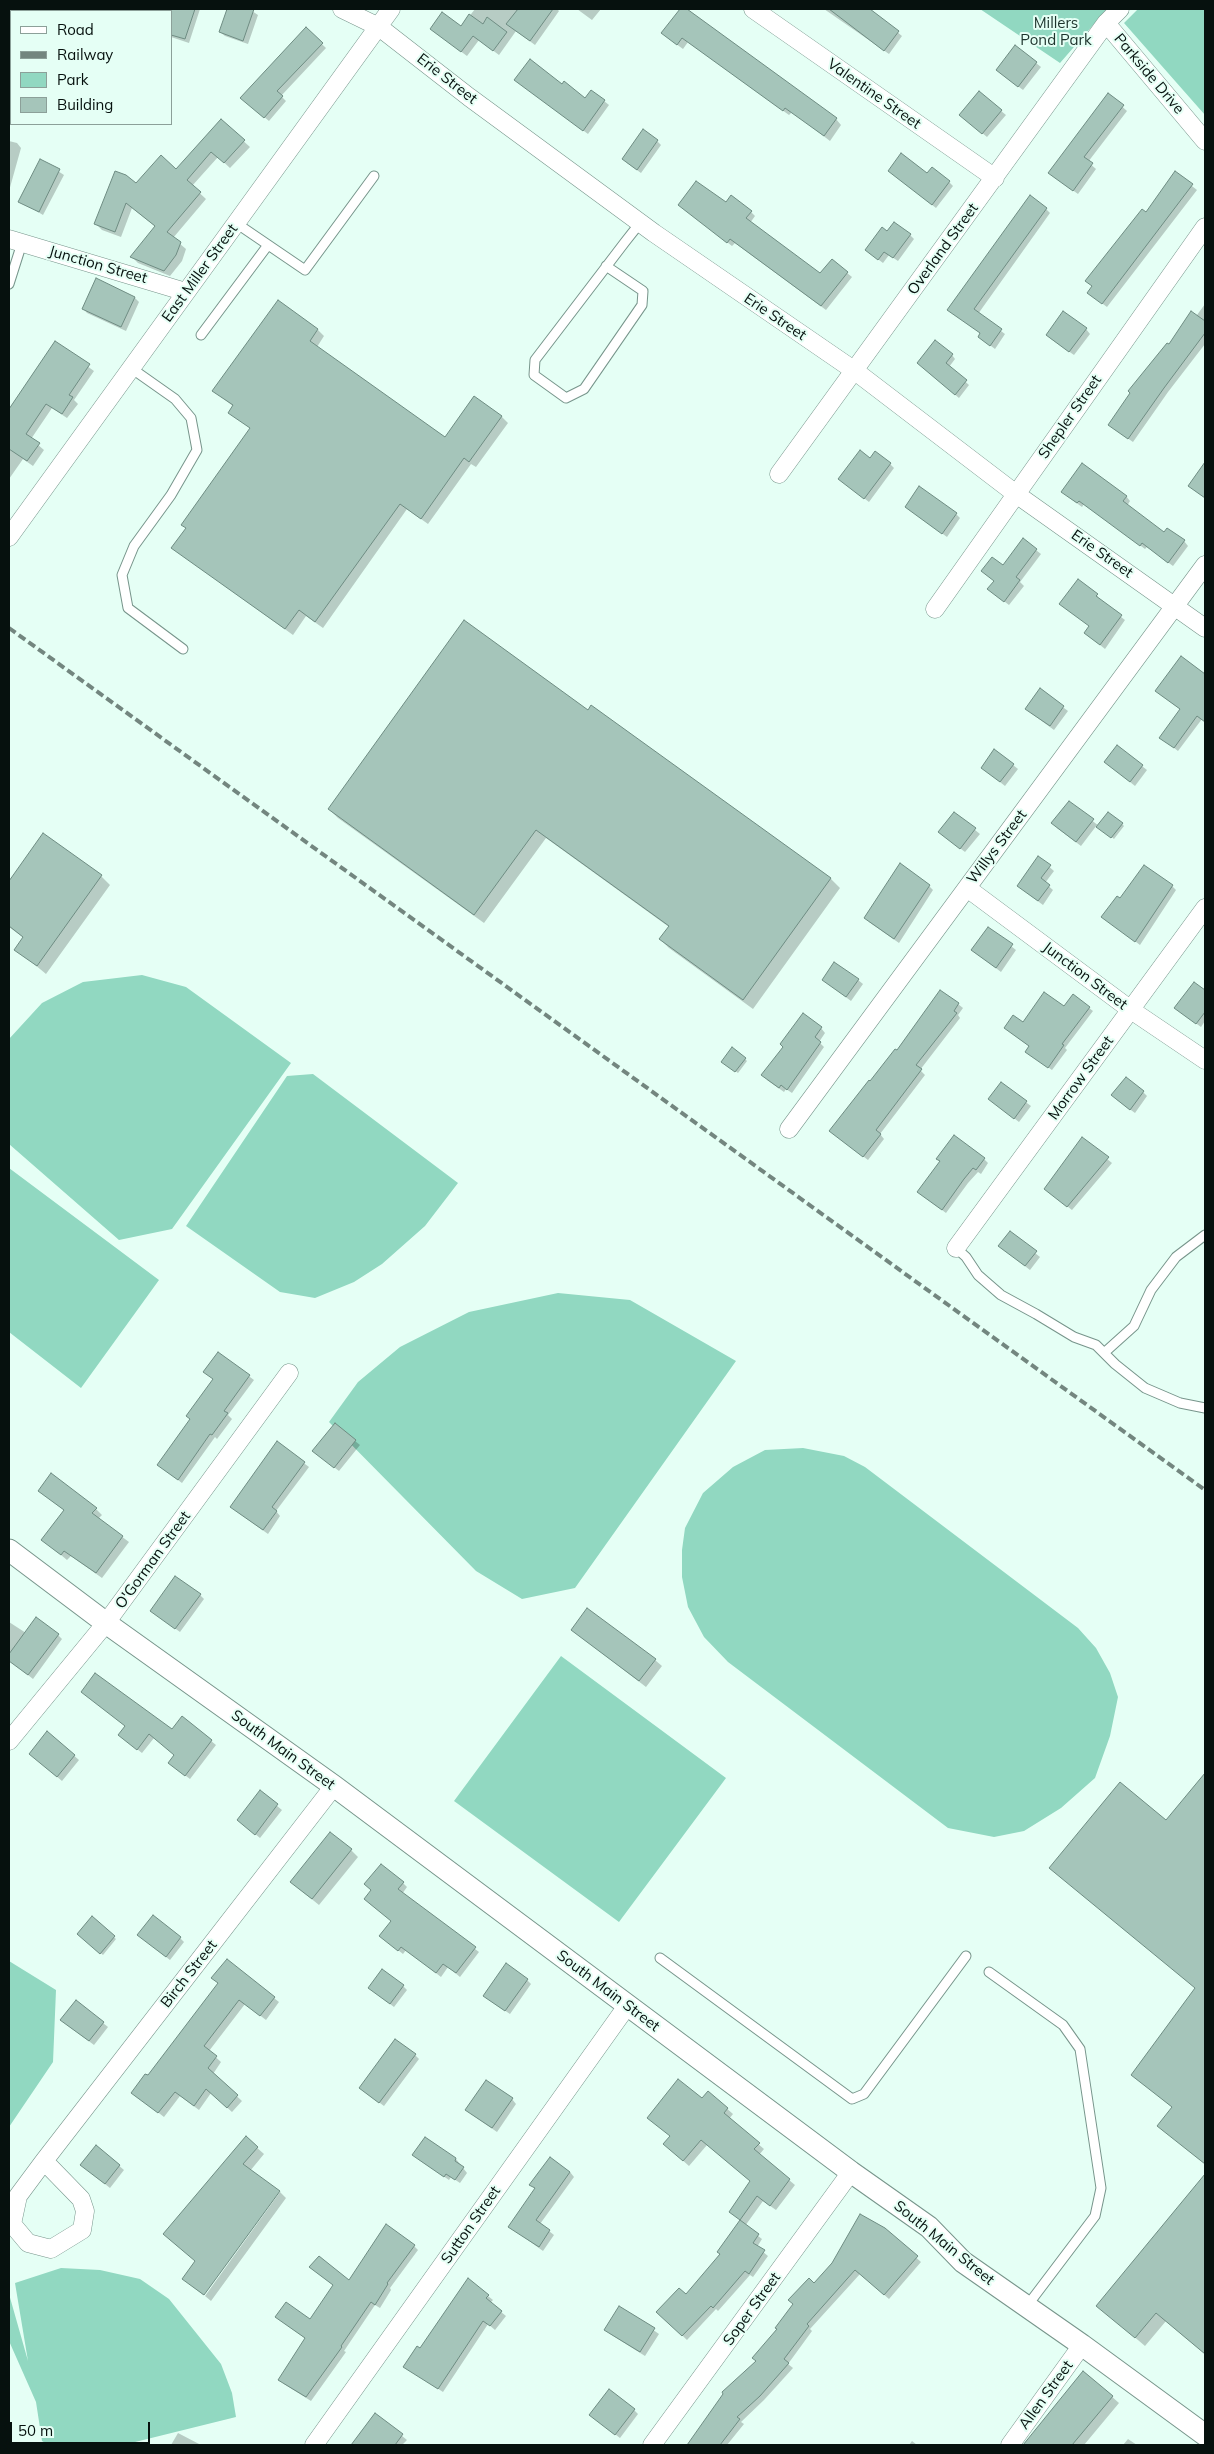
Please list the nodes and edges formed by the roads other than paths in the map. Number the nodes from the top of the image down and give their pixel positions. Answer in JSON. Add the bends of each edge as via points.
{"nodes":[{"id":1,"x":342,"y":9,"type":"edge"},
{"id":2,"x":391,"y":9,"type":"edge"},
{"id":3,"x":753,"y":9,"type":"edge"},
{"id":4,"x":1120,"y":9,"type":"edge"},
{"id":5,"x":1106,"y":23,"type":"junction"},
{"id":6,"x":379,"y":27,"type":"junction"},
{"id":7,"x":1205,"y":141,"type":"edge"},
{"id":8,"x":374,"y":176,"type":"dead end"},
{"id":9,"x":994,"y":178,"type":"junction"},
{"id":10,"x":640,"y":222,"type":"junction"},
{"id":11,"x":236,"y":223,"type":"junction"},
{"id":12,"x":1205,"y":227,"type":"edge"},
{"id":13,"x":16,"y":241,"type":"edge"},
{"id":14,"x":268,"y":245,"type":"junction"},
{"id":15,"x":606,"y":266,"type":"junction"},
{"id":16,"x":9,"y":284,"type":"edge"},
{"id":17,"x":186,"y":292,"type":"junction"},
{"id":18,"x":201,"y":335,"type":"dead end"},
{"id":19,"x":131,"y":368,"type":"junction"},
{"id":20,"x":855,"y":371,"type":"junction"},
{"id":21,"x":779,"y":474,"type":"dead end"},
{"id":22,"x":1016,"y":494,"type":"junction"},
{"id":23,"x":9,"y":537,"type":"edge"},
{"id":24,"x":1205,"y":565,"type":"edge"},
{"id":25,"x":1176,"y":606,"type":"junction"},
{"id":26,"x":936,"y":609,"type":"dead end"},
{"id":27,"x":1205,"y":628,"type":"edge"},
{"id":28,"x":183,"y":649,"type":"dead end"},
{"id":29,"x":967,"y":888,"type":"junction"},
{"id":30,"x":1205,"y":908,"type":"edge"},
{"id":31,"x":1131,"y":1010,"type":"junction"},
{"id":32,"x":1205,"y":1060,"type":"edge"},
{"id":33,"x":789,"y":1129,"type":"dead end"},
{"id":34,"x":1205,"y":1235,"type":"edge"},
{"id":35,"x":956,"y":1248,"type":"joint"},
{"id":36,"x":1104,"y":1353,"type":"junction"},
{"id":37,"x":289,"y":1373,"type":"dead end"},
{"id":38,"x":1205,"y":1408,"type":"edge"},
{"id":39,"x":9,"y":1550,"type":"edge"},
{"id":40,"x":106,"y":1623,"type":"junction"},
{"id":41,"x":9,"y":1741,"type":"edge"},
{"id":42,"x":334,"y":1786,"type":"junction"},
{"id":43,"x":966,"y":1956,"type":"dead end"},
{"id":44,"x":660,"y":1958,"type":"dead end"},
{"id":45,"x":989,"y":1972,"type":"dead end"},
{"id":46,"x":628,"y":2006,"type":"junction"},
{"id":47,"x":44,"y":2161,"type":"junction"},
{"id":48,"x":851,"y":2172,"type":"junction"},
{"id":49,"x":1026,"y":2306,"type":"junction"},
{"id":50,"x":1082,"y":2344,"type":"junction"},
{"id":51,"x":1205,"y":2435,"type":"edge"},
{"id":52,"x":314,"y":2445,"type":"edge"},
{"id":53,"x":652,"y":2445,"type":"edge"},
{"id":54,"x":1010,"y":2445,"type":"edge"}],
"edges":[{"from":1,"to":6,"type":"street","name":"Erie Street"},
{"from":2,"to":6,"type":"street","name":"East Miller Street"},
{"from":3,"to":9,"type":"street","name":"Valentine Street"},
{"from":4,"to":5,"type":"street","name":"Parkside Drive"},
{"from":5,"to":7,"type":"street","name":"Parkside Drive"},
{"from":5,"to":9,"type":"street","name":"Overland Street"},
{"from":6,"to":10,"type":"street","name":"Erie Street"},
{"from":6,"to":11,"type":"street","name":"East Miller Street"},
{"from":8,"to":14,"type":"lane","via":[[305,270]]},
{"from":9,"to":20,"type":"street","name":"Overland Street"},
{"from":10,"to":15,"type":"lane"},
{"from":10,"to":20,"type":"street","name":"Erie Street"},
{"from":11,"to":14,"type":"lane"},
{"from":11,"to":17,"type":"street","name":"East Miller Street"},
{"from":12,"to":22,"type":"street","name":"Shepler Street"},
{"from":13,"to":16,"type":"lane"},
{"from":13,"to":17,"type":"street","name":"Junction Street"},
{"from":14,"to":18,"type":"lane"},
{"from":15,"to":15,"type":"lane","via":[[535,360],[534,375],[566,398],[584,389],[642,305],[643,291]]},
{"from":17,"to":19,"type":"street","name":"East Miller Street"},
{"from":19,"to":23,"type":"street","name":"East Miller Street"},
{"from":19,"to":28,"type":"lane","via":[[174,399],[191,418],[197,450],[172,495],[134,546],[122,575],[128,608]]},
{"from":20,"to":21,"type":"street","name":"Overland Street"},
{"from":20,"to":22,"type":"street","name":"Erie Street"},
{"from":22,"to":25,"type":"street","name":"Erie Street"},
{"from":22,"to":26,"type":"street","name":"Shepler Street"},
{"from":24,"to":25,"type":"street","name":"Willys Street"},
{"from":25,"to":27,"type":"street","name":"Erie Street"},
{"from":25,"to":29,"type":"street","name":"Willys Street"},
{"from":29,"to":31,"type":"street","name":"Junction Street"},
{"from":29,"to":33,"type":"street","name":"Willys Street"},
{"from":30,"to":31,"type":"street","name":"Morrow Street"},
{"from":31,"to":32,"type":"street","name":"Junction Street"},
{"from":31,"to":35,"type":"street","name":"Morrow Street"},
{"from":34,"to":36,"type":"lane","via":[[1176,1257],[1151,1290],[1134,1326]]},
{"from":35,"to":36,"type":"lane","via":[[978,1275],[1001,1295],[1074,1337],[1096,1345]]},
{"from":36,"to":38,"type":"lane","via":[[1145,1388],[1180,1403]]},
{"from":37,"to":40,"type":"street","name":"O'Gorman Street"},
{"from":39,"to":40,"type":"street","name":"South Main Street"},
{"from":40,"to":41,"type":"street","name":"O'Gorman Street"},
{"from":40,"to":42,"type":"street","name":"South Main Street"},
{"from":42,"to":46,"type":"street","name":"South Main Street"},
{"from":42,"to":47,"type":"street","name":"Birch Street"},
{"from":43,"to":44,"type":"lane","via":[[864,2094],[852,2099]]},
{"from":45,"to":49,"type":"lane","via":[[1063,2025],[1080,2049],[1101,2188],[1095,2216]]},
{"from":46,"to":48,"type":"street","name":"South Main Street"},
{"from":46,"to":52,"type":"street","name":"Sutton Street"},
{"from":47,"to":47,"type":"street","name":"Birch Street","via":[[18,2196],[12,2224],[28,2243],[51,2249],[82,2230],[85,2212],[81,2199]]},
{"from":48,"to":49,"type":"street","name":"South Main Street","via":[[929,2227],[963,2262]]},
{"from":48,"to":53,"type":"street","name":"Soper Street"},
{"from":49,"to":50,"type":"street","name":"South Main Street"},
{"from":50,"to":51,"type":"street","name":"South Main Street"},
{"from":50,"to":54,"type":"street","name":"Allen Street"}]}
